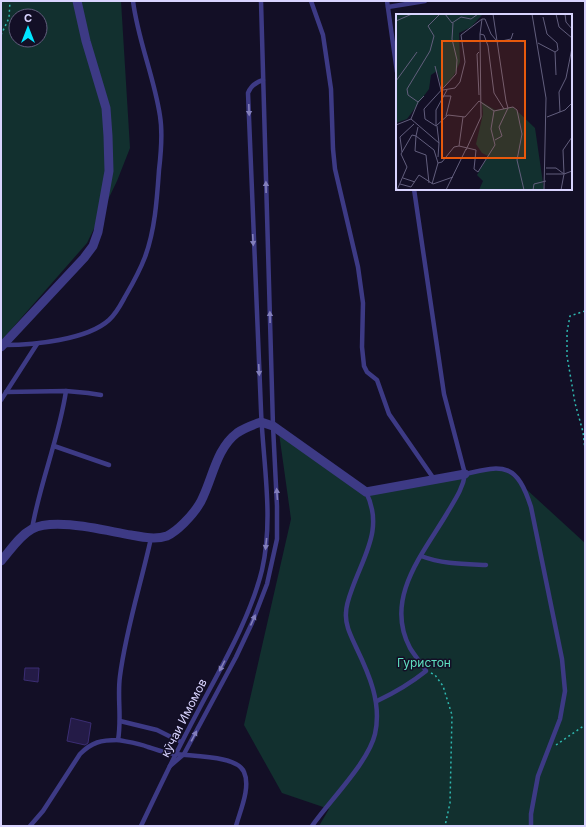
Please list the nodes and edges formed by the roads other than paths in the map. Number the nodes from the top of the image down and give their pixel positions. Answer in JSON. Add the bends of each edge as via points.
{"nodes":[{"id":1,"x":77,"y":1,"type":"edge"},
{"id":2,"x":132,"y":1,"type":"edge"},
{"id":3,"x":261,"y":1,"type":"edge"},
{"id":4,"x":311,"y":1,"type":"edge"},
{"id":5,"x":387,"y":1,"type":"edge"},
{"id":6,"x":425,"y":1,"type":"edge"},
{"id":7,"x":388,"y":7,"type":"junction"},
{"id":8,"x":396,"y":65,"type":"edge"},
{"id":9,"x":264,"y":80,"type":"junction"},
{"id":10,"x":414,"y":190,"type":"edge"},
{"id":11,"x":37,"y":344,"type":"junction"},
{"id":12,"x":2,"y":346,"type":"edge"},
{"id":13,"x":66,"y":391,"type":"junction"},
{"id":14,"x":6,"y":392,"type":"junction"},
{"id":15,"x":102,"y":396,"type":"dead end"},
{"id":16,"x":1,"y":400,"type":"edge"},
{"id":17,"x":261,"y":422,"type":"junction"},
{"id":18,"x":272,"y":426,"type":"junction"},
{"id":19,"x":54,"y":446,"type":"junction"},
{"id":20,"x":110,"y":465,"type":"dead end"},
{"id":21,"x":465,"y":474,"type":"junction"},
{"id":22,"x":434,"y":480,"type":"junction"},
{"id":23,"x":366,"y":492,"type":"junction"},
{"id":24,"x":32,"y":529,"type":"junction"},
{"id":25,"x":151,"y":538,"type":"junction"},
{"id":26,"x":421,"y":556,"type":"junction"},
{"id":27,"x":1,"y":562,"type":"edge"},
{"id":28,"x":486,"y":565,"type":"dead end"},
{"id":29,"x":377,"y":701,"type":"junction"},
{"id":30,"x":120,"y":721,"type":"junction"},
{"id":31,"x":118,"y":740,"type":"junction"},
{"id":32,"x":181,"y":742,"type":"junction"},
{"id":33,"x":175,"y":754,"type":"junction"},
{"id":34,"x":184,"y":754,"type":"junction"},
{"id":35,"x":170,"y":766,"type":"junction"},
{"id":36,"x":30,"y":826,"type":"edge"},
{"id":37,"x":141,"y":826,"type":"edge"},
{"id":38,"x":236,"y":826,"type":"edge"},
{"id":39,"x":312,"y":826,"type":"edge"},
{"id":40,"x":531,"y":826,"type":"edge"}],
"edges":[{"from":1,"to":12,"type":"street","via":[[86,42],[106,108],[109,171],[98,232],[93,246],[84,258]]},
{"from":2,"to":11,"type":"lane","via":[[161,125],[158,188],[151,238],[136,278],[116,313],[109,320],[82,334]]},
{"from":3,"to":9,"type":"lane","name":"кӯчаи Имомов"},
{"from":4,"to":22,"type":"lane","via":[[323,35],[332,89],[335,169],[358,267],[363,303],[364,366],[377,380],[389,414]]},
{"from":5,"to":7,"type":"lane"},
{"from":6,"to":7,"type":"lane"},
{"from":7,"to":8,"type":"lane"},
{"from":9,"to":17,"type":"lane","name":"кӯчаи Имомов","one_way":true,"via":[[254,83],[248,92]]},
{"from":18,"to":9,"type":"lane","name":"кӯчаи Имомов","one_way":true},
{"from":10,"to":21,"type":"lane","via":[[444,394]]},
{"from":11,"to":12,"type":"lane"},
{"from":11,"to":14,"type":"lane"},
{"from":13,"to":14,"type":"lane"},
{"from":13,"to":15,"type":"lane"},
{"from":13,"to":19,"type":"lane"},
{"from":14,"to":16,"type":"lane"},
{"from":17,"to":18,"type":"street"},
{"from":17,"to":25,"type":"street","via":[[248,426],[227,443],[203,498],[190,517],[167,536]]},
{"from":17,"to":32,"type":"lane","name":"кӯчаи Имомов","one_way":true,"via":[[268,528],[262,571],[244,621]]},
{"from":18,"to":23,"type":"street"},
{"from":34,"to":18,"type":"lane","name":"кӯчаи Имомов","one_way":true,"via":[[241,645],[264,596],[271,573],[277,528]]},
{"from":19,"to":20,"type":"lane"},
{"from":19,"to":24,"type":"lane","via":[[36,503]]},
{"from":21,"to":22,"type":"street"},
{"from":21,"to":26,"type":"lane","via":[[460,491]]},
{"from":21,"to":40,"type":"lane","via":[[501,468],[512,473],[525,490],[562,659],[565,691],[560,719],[538,776]]},
{"from":22,"to":23,"type":"street"},
{"from":23,"to":29,"type":"lane","via":[[374,512],[373,535],[347,604],[346,618]]},
{"from":24,"to":25,"type":"street","via":[[58,524]]},
{"from":24,"to":27,"type":"street"},
{"from":25,"to":30,"type":"lane","via":[[124,646],[120,683]]},
{"from":26,"to":28,"type":"lane","via":[[444,562]]},
{"from":26,"to":29,"type":"lane","via":[[404,591],[401,606],[405,634],[410,647],[426,670]]},
{"from":29,"to":39,"type":"lane","via":[[377,723],[370,749]]},
{"from":30,"to":31,"type":"lane"},
{"from":30,"to":32,"type":"lane","via":[[157,730]]},
{"from":31,"to":33,"type":"lane"},
{"from":31,"to":36,"type":"lane","via":[[96,742],[84,750]]},
{"from":32,"to":33,"type":"lane","name":"кӯчаи Имомов"},
{"from":33,"to":34,"type":"lane"},
{"from":33,"to":35,"type":"lane","name":"кӯчаи Имомов"},
{"from":34,"to":35,"type":"lane","name":"кӯчаи Имомов"},
{"from":34,"to":38,"type":"lane","via":[[211,757],[241,767],[245,773],[246,787]]},
{"from":35,"to":37,"type":"lane"}]}
